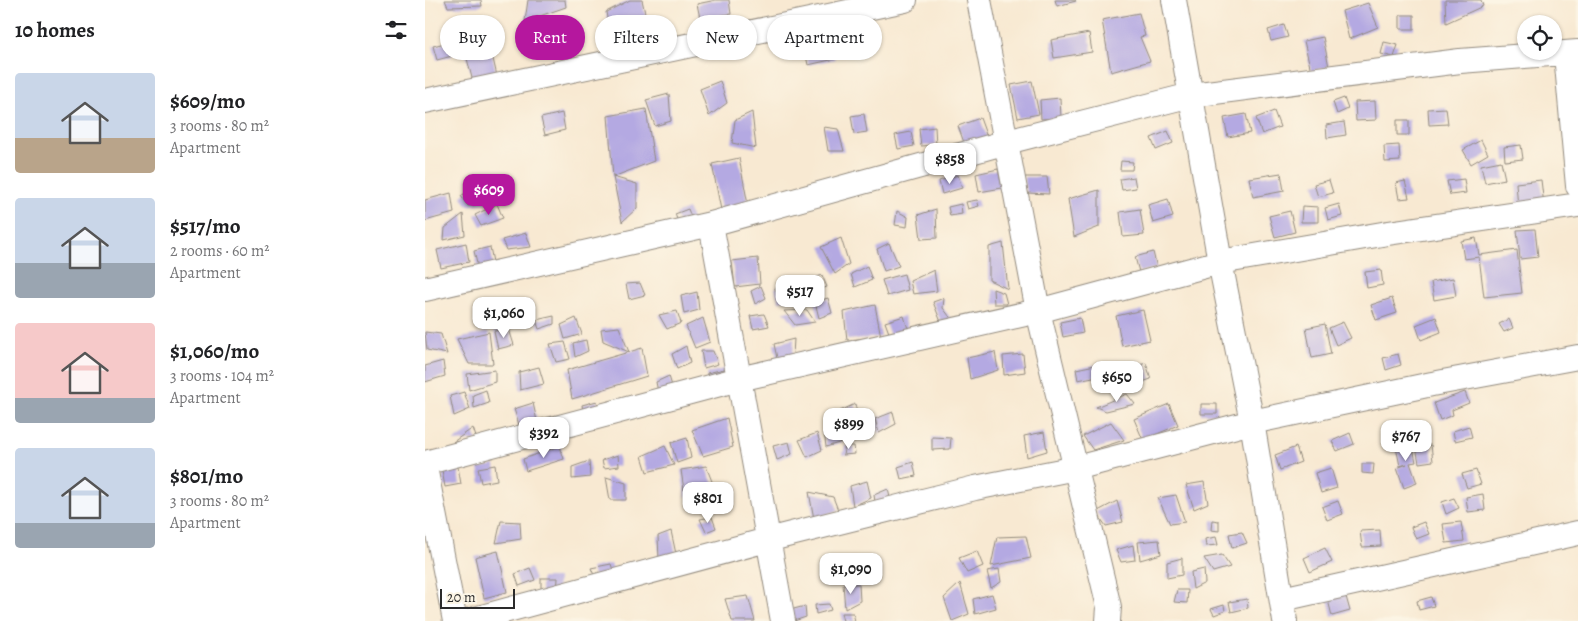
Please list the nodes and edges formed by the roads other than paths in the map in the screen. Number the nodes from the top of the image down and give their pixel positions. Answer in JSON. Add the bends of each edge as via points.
{"nodes":[{"id":1,"x":905,"y":0,"type":"edge"},
{"id":2,"x":979,"y":0,"type":"edge"},
{"id":3,"x":1174,"y":0,"type":"edge"},
{"id":4,"x":1572,"y":53,"type":"edge"},
{"id":5,"x":1191,"y":95,"type":"junction"},
{"id":6,"x":425,"y":100,"type":"edge"},
{"id":7,"x":1007,"y":142,"type":"junction"},
{"id":8,"x":1578,"y":186,"type":"edge"},
{"id":9,"x":1578,"y":205,"type":"edge"},
{"id":10,"x":711,"y":224,"type":"junction"},
{"id":11,"x":1220,"y":262,"type":"junction"},
{"id":12,"x":425,"y":289,"type":"edge"},
{"id":13,"x":1038,"y":311,"type":"junction"},
{"id":14,"x":1578,"y":357,"type":"edge"},
{"id":15,"x":739,"y":380,"type":"junction"},
{"id":16,"x":1252,"y":422,"type":"junction"},
{"id":17,"x":425,"y":463,"type":"edge"},
{"id":18,"x":425,"y":467,"type":"edge"},
{"id":19,"x":1076,"y":468,"type":"junction"},
{"id":20,"x":1578,"y":533,"type":"edge"},
{"id":21,"x":767,"y":540,"type":"junction"},
{"id":22,"x":1284,"y":610,"type":"edge"},
{"id":23,"x":455,"y":621,"type":"edge"},
{"id":24,"x":467,"y":621,"type":"edge"},
{"id":25,"x":783,"y":621,"type":"edge"},
{"id":26,"x":1108,"y":621,"type":"edge"}],
"edges":[{"from":1,"to":6,"type":"street"},
{"from":2,"to":7,"type":"street"},
{"from":3,"to":5,"type":"street"},
{"from":4,"to":5,"type":"street","via":[[1460,61]]},
{"from":4,"to":8,"type":"street"},
{"from":5,"to":7,"type":"street"},
{"from":5,"to":11,"type":"street"},
{"from":7,"to":10,"type":"street"},
{"from":7,"to":13,"type":"street"},
{"from":9,"to":11,"type":"street"},
{"from":10,"to":12,"type":"street"},
{"from":10,"to":15,"type":"street"},
{"from":11,"to":13,"type":"street"},
{"from":11,"to":16,"type":"street"},
{"from":13,"to":15,"type":"street"},
{"from":13,"to":19,"type":"street"},
{"from":14,"to":16,"type":"street"},
{"from":15,"to":17,"type":"street"},
{"from":15,"to":21,"type":"street"},
{"from":16,"to":19,"type":"street"},
{"from":16,"to":22,"type":"street"},
{"from":18,"to":23,"type":"street"},
{"from":19,"to":21,"type":"street","via":[[975,488]]},
{"from":19,"to":26,"type":"street","via":[[1109,607]]},
{"from":20,"to":22,"type":"street"},
{"from":21,"to":24,"type":"street"},
{"from":21,"to":25,"type":"street"}]}
